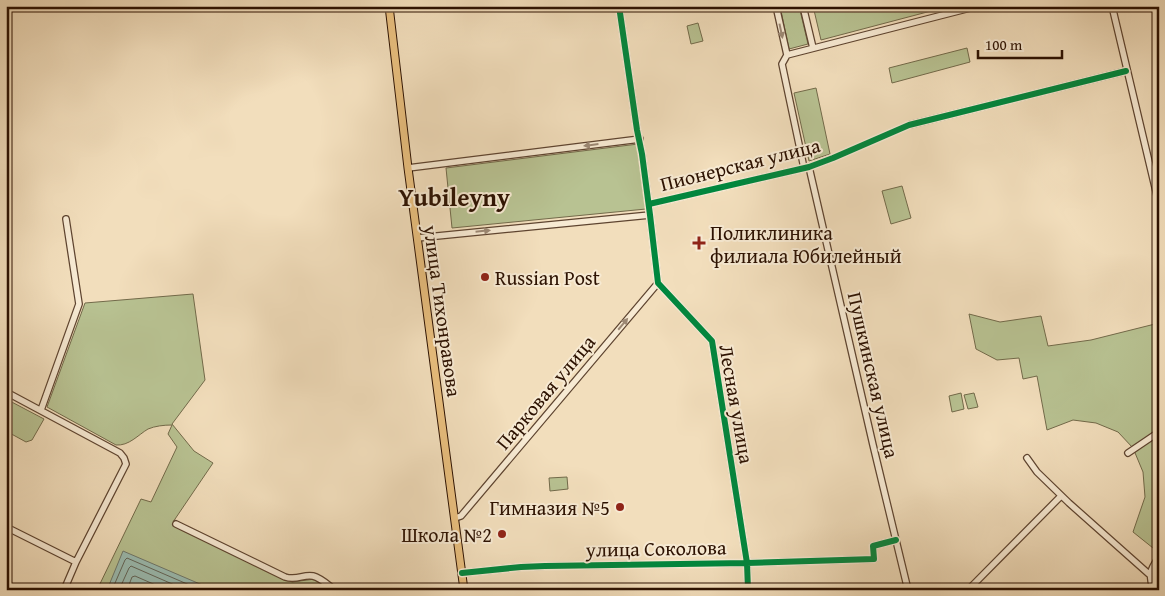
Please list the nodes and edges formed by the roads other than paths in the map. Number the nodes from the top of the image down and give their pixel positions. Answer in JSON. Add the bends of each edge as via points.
{"nodes":[{"id":1,"x":388,"y":6,"type":"edge"},
{"id":2,"x":619,"y":6,"type":"edge"},
{"id":3,"x":776,"y":6,"type":"edge"},
{"id":4,"x":803,"y":6,"type":"edge"},
{"id":5,"x":978,"y":6,"type":"edge"},
{"id":6,"x":1112,"y":6,"type":"edge"},
{"id":7,"x":813,"y":48,"type":"junction"},
{"id":8,"x":787,"y":55,"type":"junction"},
{"id":9,"x":1126,"y":71,"type":"junction"},
{"id":10,"x":640,"y":139,"type":"junction"},
{"id":11,"x":806,"y":167,"type":"junction"},
{"id":12,"x":408,"y":168,"type":"junction"},
{"id":13,"x":649,"y":204,"type":"junction"},
{"id":14,"x":1159,"y":204,"type":"edge"},
{"id":15,"x":650,"y":215,"type":"junction"},
{"id":16,"x":66,"y":219,"type":"dead end"},
{"id":17,"x":417,"y":238,"type":"junction"},
{"id":18,"x":658,"y":283,"type":"junction"},
{"id":19,"x":6,"y":392,"type":"edge"},
{"id":20,"x":41,"y":410,"type":"junction"},
{"id":21,"x":1159,"y":432,"type":"edge"},
{"id":22,"x":1128,"y":453,"type":"dead end"},
{"id":23,"x":1027,"y":458,"type":"dead end"},
{"id":24,"x":1061,"y":496,"type":"junction"},
{"id":25,"x":454,"y":518,"type":"junction"},
{"id":26,"x":176,"y":524,"type":"dead end"},
{"id":27,"x":6,"y":527,"type":"edge"},
{"id":28,"x":896,"y":540,"type":"junction"},
{"id":29,"x":1159,"y":557,"type":"edge"},
{"id":30,"x":76,"y":562,"type":"junction"},
{"id":31,"x":747,"y":563,"type":"junction"},
{"id":32,"x":462,"y":573,"type":"junction"},
{"id":33,"x":1150,"y":575,"type":"junction"},
{"id":34,"x":64,"y":590,"type":"edge"},
{"id":35,"x":335,"y":590,"type":"edge"},
{"id":36,"x":464,"y":590,"type":"edge"},
{"id":37,"x":748,"y":590,"type":"edge"},
{"id":38,"x":908,"y":590,"type":"edge"},
{"id":39,"x":968,"y":590,"type":"edge"},
{"id":40,"x":1152,"y":590,"type":"edge"}],
"edges":[{"from":1,"to":12,"type":"main road","name":"улица Тихонравова"},
{"from":2,"to":10,"type":"street"},
{"from":3,"to":8,"type":"street","name":"Пушкинская улица","one_way":true},
{"from":4,"to":7,"type":"street"},
{"from":5,"to":7,"type":"street"},
{"from":6,"to":9,"type":"street"},
{"from":7,"to":8,"type":"street"},
{"from":8,"to":11,"type":"street","name":"Пушкинская улица","via":[[782,64]]},
{"from":9,"to":11,"type":"street","name":"Пионерская улица","via":[[908,125]]},
{"from":9,"to":14,"type":"street"},
{"from":10,"to":12,"type":"street","one_way":true},
{"from":10,"to":13,"type":"street"},
{"from":11,"to":13,"type":"street","name":"Пионерская улица"},
{"from":11,"to":28,"type":"street","name":"Пушкинская улица"},
{"from":12,"to":17,"type":"main road","name":"улица Тихонравова"},
{"from":13,"to":15,"type":"street"},
{"from":17,"to":15,"type":"street","name":"Пионерская улица","one_way":true},
{"from":15,"to":18,"type":"street"},
{"from":16,"to":20,"type":"street","via":[[79,304]]},
{"from":17,"to":25,"type":"main road","name":"улица Тихонравова"},
{"from":25,"to":18,"type":"street","name":"Парковая улица","one_way":true,"via":[[461,516]]},
{"from":18,"to":31,"type":"street","name":"Лесная улица","via":[[712,341]]},
{"from":19,"to":20,"type":"street"},
{"from":20,"to":30,"type":"street","via":[[120,452],[126,464]]},
{"from":21,"to":22,"type":"street"},
{"from":23,"to":24,"type":"street"},
{"from":24,"to":33,"type":"street"},
{"from":24,"to":39,"type":"street"},
{"from":25,"to":32,"type":"main road","name":"улица Тихонравова"},
{"from":26,"to":35,"type":"street","via":[[284,577],[312,575]]},
{"from":27,"to":30,"type":"street"},
{"from":28,"to":31,"type":"street","name":"улица Соколова","via":[[873,546],[874,559]]},
{"from":28,"to":38,"type":"street","name":"Пушкинская улица"},
{"from":29,"to":33,"type":"street"},
{"from":30,"to":34,"type":"street"},
{"from":31,"to":32,"type":"street","name":"улица Соколова","via":[[521,566]]},
{"from":31,"to":37,"type":"street","name":"Лесная улица"},
{"from":32,"to":36,"type":"main road","name":"улица Тихонравова"},
{"from":33,"to":40,"type":"street"}]}
